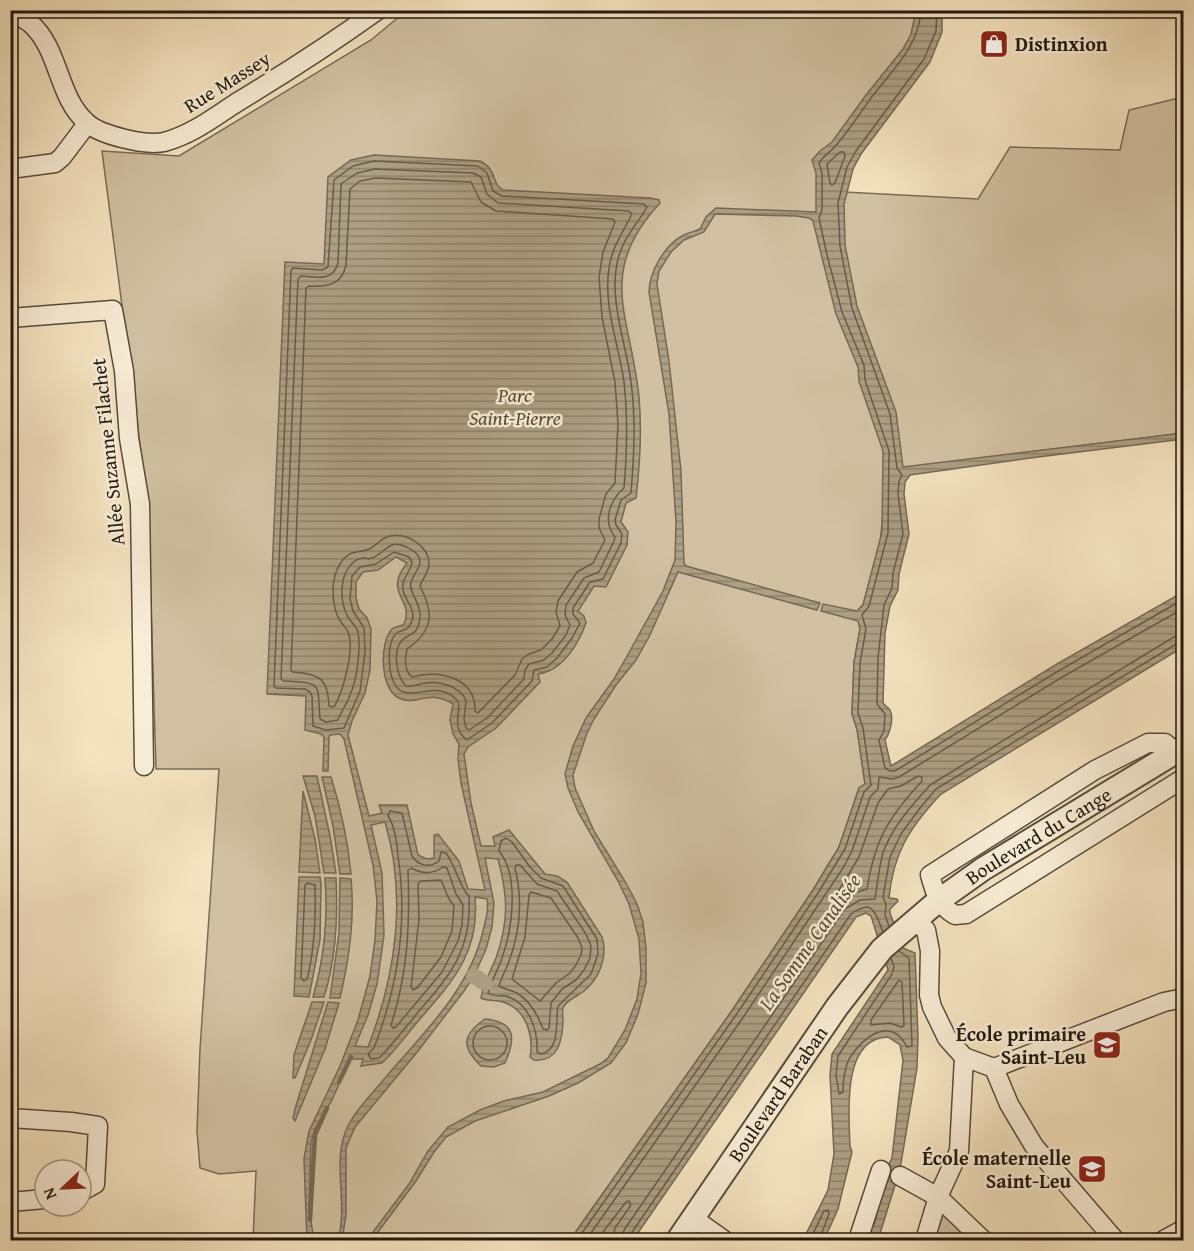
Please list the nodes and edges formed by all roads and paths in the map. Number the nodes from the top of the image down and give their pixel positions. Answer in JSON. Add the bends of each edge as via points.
{"nodes":[{"id":1,"x":378,"y":10,"type":"edge"},
{"id":2,"x":10,"y":11,"type":"edge"},
{"id":3,"x":87,"y":124,"type":"junction"},
{"id":4,"x":10,"y":169,"type":"edge"},
{"id":5,"x":10,"y":318,"type":"edge"},
{"id":6,"x":1179,"y":750,"type":"edge"},
{"id":7,"x":144,"y":766,"type":"dead end"},
{"id":8,"x":1184,"y":778,"type":"edge"},
{"id":9,"x":938,"y":901,"type":"junction"},
{"id":10,"x":907,"y":927,"type":"junction"},
{"id":11,"x":1184,"y":998,"type":"edge"},
{"id":12,"x":964,"y":1057,"type":"junction"},
{"id":13,"x":994,"y":1068,"type":"junction"},
{"id":14,"x":10,"y":1118,"type":"edge"},
{"id":15,"x":881,"y":1170,"type":"dead end"},
{"id":16,"x":900,"y":1176,"type":"dead end"},
{"id":17,"x":93,"y":1185,"type":"edge"},
{"id":18,"x":938,"y":1197,"type":"junction"},
{"id":19,"x":33,"y":1200,"type":"edge"},
{"id":20,"x":10,"y":1202,"type":"edge"},
{"id":21,"x":693,"y":1218,"type":"junction"},
{"id":22,"x":1184,"y":1228,"type":"edge"},
{"id":23,"x":678,"y":1240,"type":"edge"},
{"id":24,"x":724,"y":1240,"type":"edge"},
{"id":25,"x":858,"y":1240,"type":"edge"},
{"id":26,"x":925,"y":1240,"type":"edge"},
{"id":27,"x":983,"y":1240,"type":"edge"},
{"id":28,"x":1115,"y":1240,"type":"edge"},
{"id":29,"x":1164,"y":1240,"type":"edge"}],
"edges":[{"from":1,"to":3,"type":"street","name":"Rue Massey","via":[[185,135],[161,143],[140,142]]},
{"from":2,"to":3,"type":"street","via":[[40,34],[63,88]]},
{"from":3,"to":4,"type":"street","via":[[55,163]]},
{"from":5,"to":7,"type":"street","name":"Allée Suzanne Filachet","via":[[114,310],[140,504]]},
{"from":6,"to":9,"type":"street","name":"Boulevard du Cange","via":[[983,869]]},
{"from":8,"to":9,"type":"street","via":[[966,914],[955,915]]},
{"from":9,"to":10,"type":"street","name":"Boulevard du Cange"},
{"from":10,"to":12,"type":"street","via":[[926,930],[932,1007],[947,1038]]},
{"from":10,"to":21,"type":"street","name":"Boulevard Baraban","via":[[882,949],[837,1007]]},
{"from":11,"to":13,"type":"street","via":[[1164,1002]]},
{"from":12,"to":13,"type":"street"},
{"from":12,"to":18,"type":"street","via":[[959,1151]]},
{"from":13,"to":28,"type":"street","via":[[1009,1104],[1034,1146]]},
{"from":14,"to":17,"type":"street","via":[[98,1126]]},
{"from":15,"to":25,"type":"street"},
{"from":16,"to":18,"type":"street"},
{"from":18,"to":26,"type":"street"},
{"from":18,"to":27,"type":"street"},
{"from":19,"to":20,"type":"street"},
{"from":21,"to":23,"type":"street","name":"Boulevard Baraban"},
{"from":21,"to":24,"type":"street"},
{"from":22,"to":29,"type":"street"}]}
